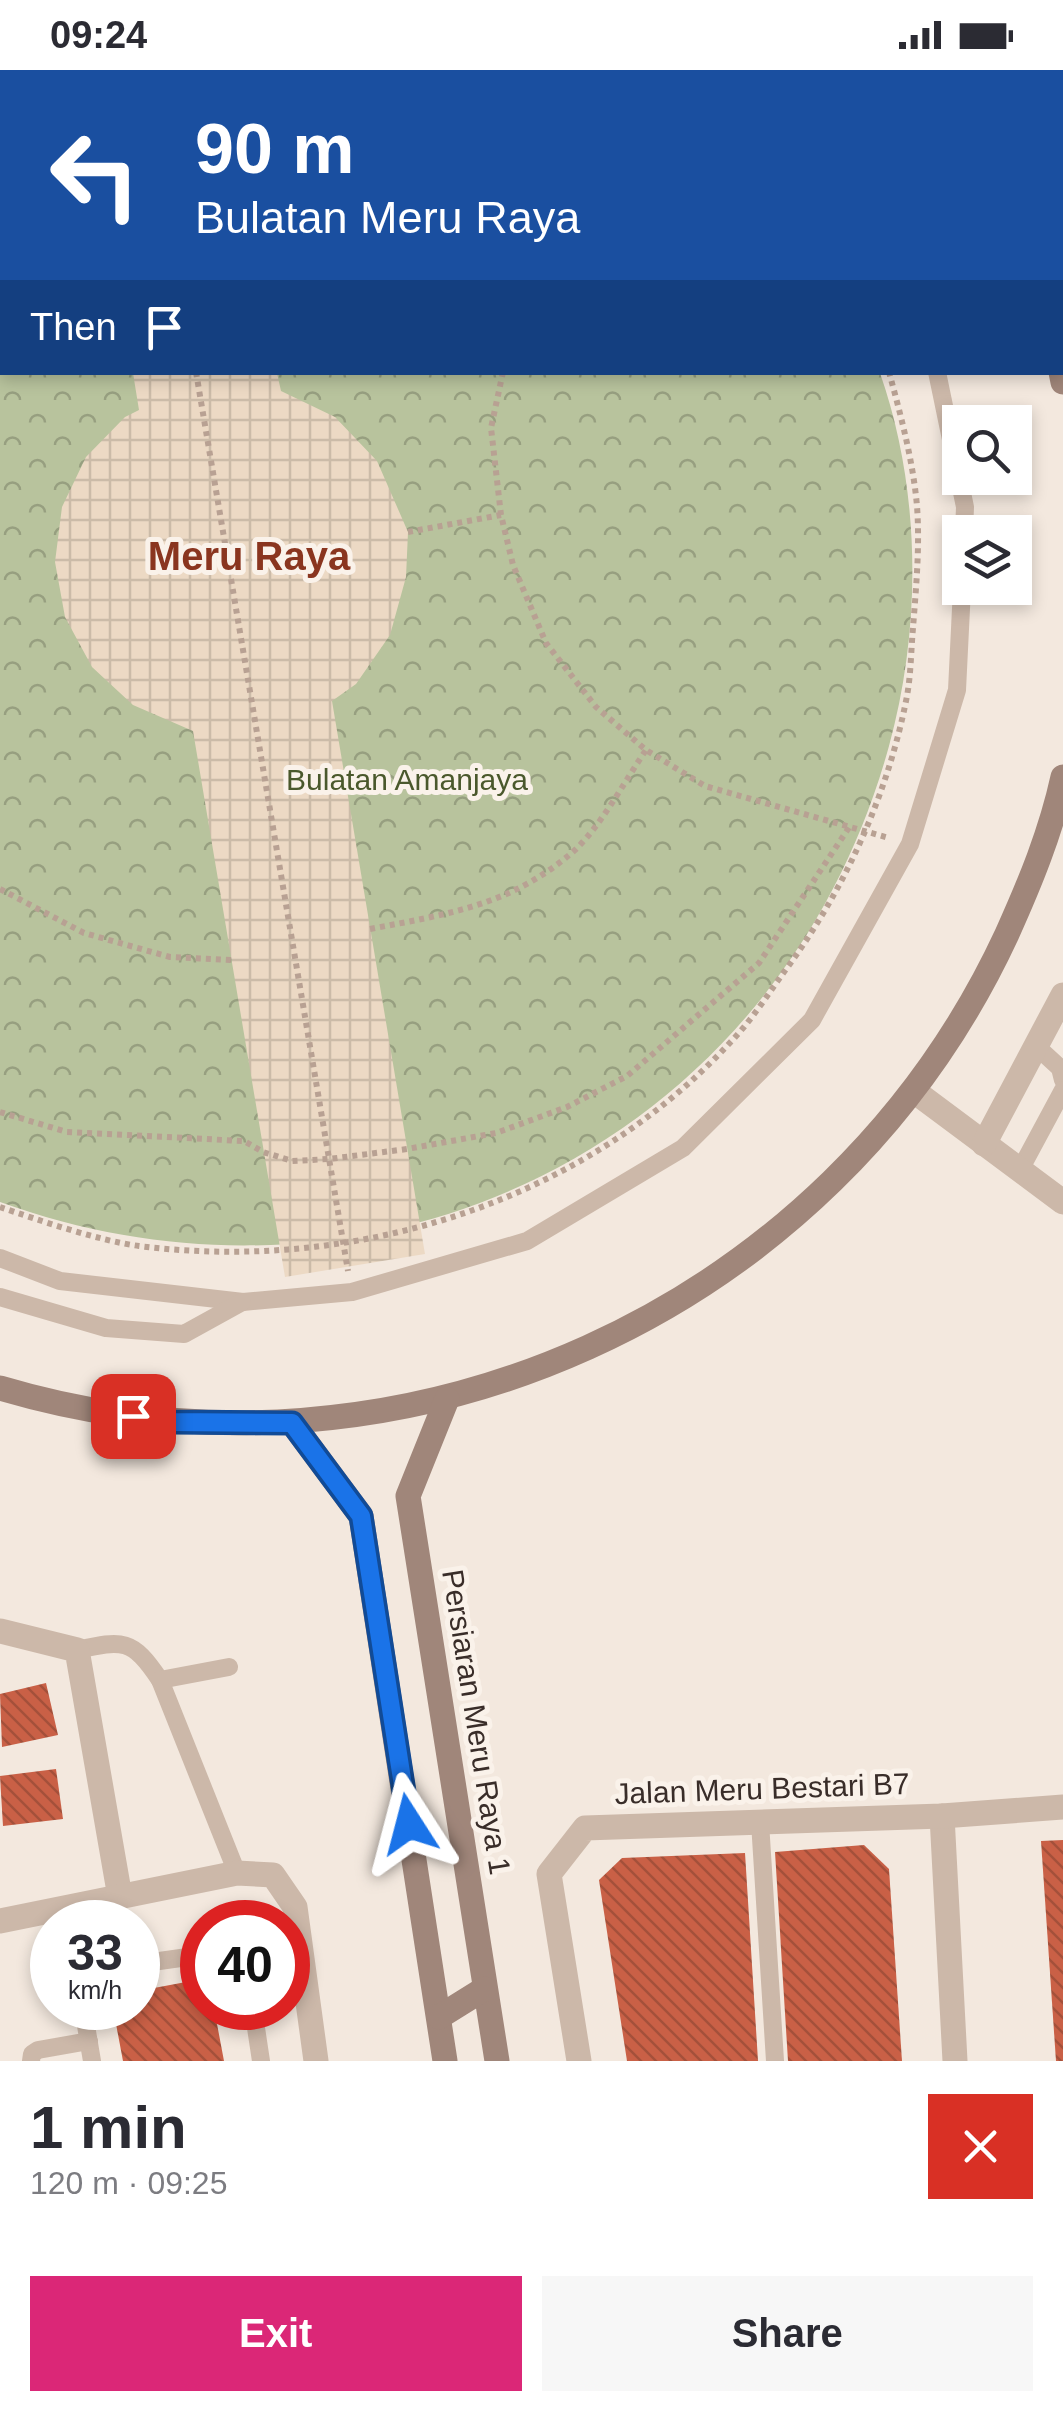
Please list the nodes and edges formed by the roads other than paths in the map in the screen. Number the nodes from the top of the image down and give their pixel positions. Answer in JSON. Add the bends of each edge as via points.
{"nodes":[{"id":1,"x":938,"y":375,"type":"edge"},
{"id":2,"x":965,"y":515,"type":"edge"},
{"id":3,"x":961,"y":605,"type":"edge"},
{"id":4,"x":1063,"y":777,"type":"edge"},
{"id":5,"x":1063,"y":996,"type":"edge"},
{"id":6,"x":1036,"y":1046,"type":"junction"},
{"id":7,"x":1063,"y":1080,"type":"edge"},
{"id":8,"x":1063,"y":1090,"type":"edge"},
{"id":9,"x":914,"y":1091,"type":"junction"},
{"id":10,"x":984,"y":1144,"type":"junction"},
{"id":11,"x":1020,"y":1170,"type":"junction"},
{"id":12,"x":1063,"y":1202,"type":"edge"},
{"id":13,"x":0,"y":1258,"type":"edge"},
{"id":14,"x":0,"y":1297,"type":"edge"},
{"id":15,"x":242,"y":1302,"type":"junction"},
{"id":16,"x":0,"y":1388,"type":"edge"},
{"id":17,"x":448,"y":1399,"type":"junction"},
{"id":18,"x":292,"y":1423,"type":"junction"},
{"id":19,"x":0,"y":1631,"type":"edge"},
{"id":20,"x":77,"y":1650,"type":"junction"},
{"id":21,"x":229,"y":1666,"type":"dead end"},
{"id":22,"x":160,"y":1680,"type":"junction"},
{"id":23,"x":1063,"y":1806,"type":"edge"},
{"id":24,"x":942,"y":1816,"type":"junction"},
{"id":25,"x":760,"y":1822,"type":"junction"},
{"id":26,"x":237,"y":1873,"type":"junction"},
{"id":27,"x":120,"y":1896,"type":"junction"},
{"id":28,"x":290,"y":1900,"type":"edge"},
{"id":29,"x":0,"y":1921,"type":"edge"},
{"id":30,"x":484,"y":1990,"type":"junction"},
{"id":31,"x":439,"y":2017,"type":"junction"},
{"id":32,"x":87,"y":2030,"type":"edge"},
{"id":33,"x":256,"y":2030,"type":"edge"},
{"id":34,"x":308,"y":2030,"type":"edge"},
{"id":35,"x":89,"y":2040,"type":"junction"},
{"id":36,"x":32,"y":2061,"type":"edge"},
{"id":37,"x":92,"y":2061,"type":"edge"},
{"id":38,"x":261,"y":2061,"type":"edge"},
{"id":39,"x":316,"y":2061,"type":"edge"},
{"id":40,"x":444,"y":2061,"type":"edge"},
{"id":41,"x":497,"y":2061,"type":"edge"},
{"id":42,"x":578,"y":2061,"type":"edge"},
{"id":43,"x":775,"y":2061,"type":"edge"},
{"id":44,"x":955,"y":2061,"type":"edge"}],
"edges":[{"from":1,"to":2,"type":"lane"},
{"from":3,"to":15,"type":"lane","via":[[957,690],[910,844],[812,1020],[684,1148],[527,1241],[352,1292]]},
{"from":4,"to":9,"type":"street","via":[[1034,875],[985,980]]},
{"from":5,"to":6,"type":"street"},
{"from":6,"to":7,"type":"lane","via":[[1060,1068]]},
{"from":6,"to":10,"type":"street"},
{"from":8,"to":11,"type":"lane"},
{"from":9,"to":10,"type":"street"},
{"from":9,"to":17,"type":"street","via":[[819,1196],[707,1285],[582,1353]]},
{"from":10,"to":11,"type":"street"},
{"from":11,"to":12,"type":"street"},
{"from":13,"to":15,"type":"lane","via":[[60,1280]]},
{"from":14,"to":15,"type":"lane","via":[[106,1328],[184,1334]]},
{"from":16,"to":18,"type":"street","via":[[54,1404],[172,1422]]},
{"from":17,"to":18,"type":"street"},
{"from":17,"to":30,"type":"street","name":"Persiaran Meru Raya 1","via":[[408,1496]]},
{"from":18,"to":31,"type":"street","via":[[361,1516]]},
{"from":19,"to":20,"type":"street"},
{"from":20,"to":22,"type":"lane","via":[[116,1641],[143,1654]]},
{"from":20,"to":27,"type":"street"},
{"from":21,"to":22,"type":"lane"},
{"from":22,"to":26,"type":"lane"},
{"from":23,"to":24,"type":"street","name":"Jalan Meru Bestari B7"},
{"from":24,"to":25,"type":"street","name":"Jalan Meru Bestari B7"},
{"from":24,"to":44,"type":"street","name":"Jalan Meru Bestari B7"},
{"from":25,"to":42,"type":"street","name":"Jalan Meru Bestari B7","via":[[584,1828],[550,1874]]},
{"from":25,"to":43,"type":"lane"},
{"from":26,"to":27,"type":"street"},
{"from":26,"to":28,"type":"street","via":[[273,1876]]},
{"from":27,"to":29,"type":"street"},
{"from":30,"to":31,"type":"street"},
{"from":30,"to":41,"type":"street","name":"Persiaran Meru Raya 1"},
{"from":31,"to":40,"type":"street"},
{"from":32,"to":35,"type":"lane"},
{"from":33,"to":38,"type":"lane"},
{"from":34,"to":39,"type":"street"},
{"from":35,"to":36,"type":"lane","via":[[38,2050]]},
{"from":35,"to":37,"type":"lane"}]}
